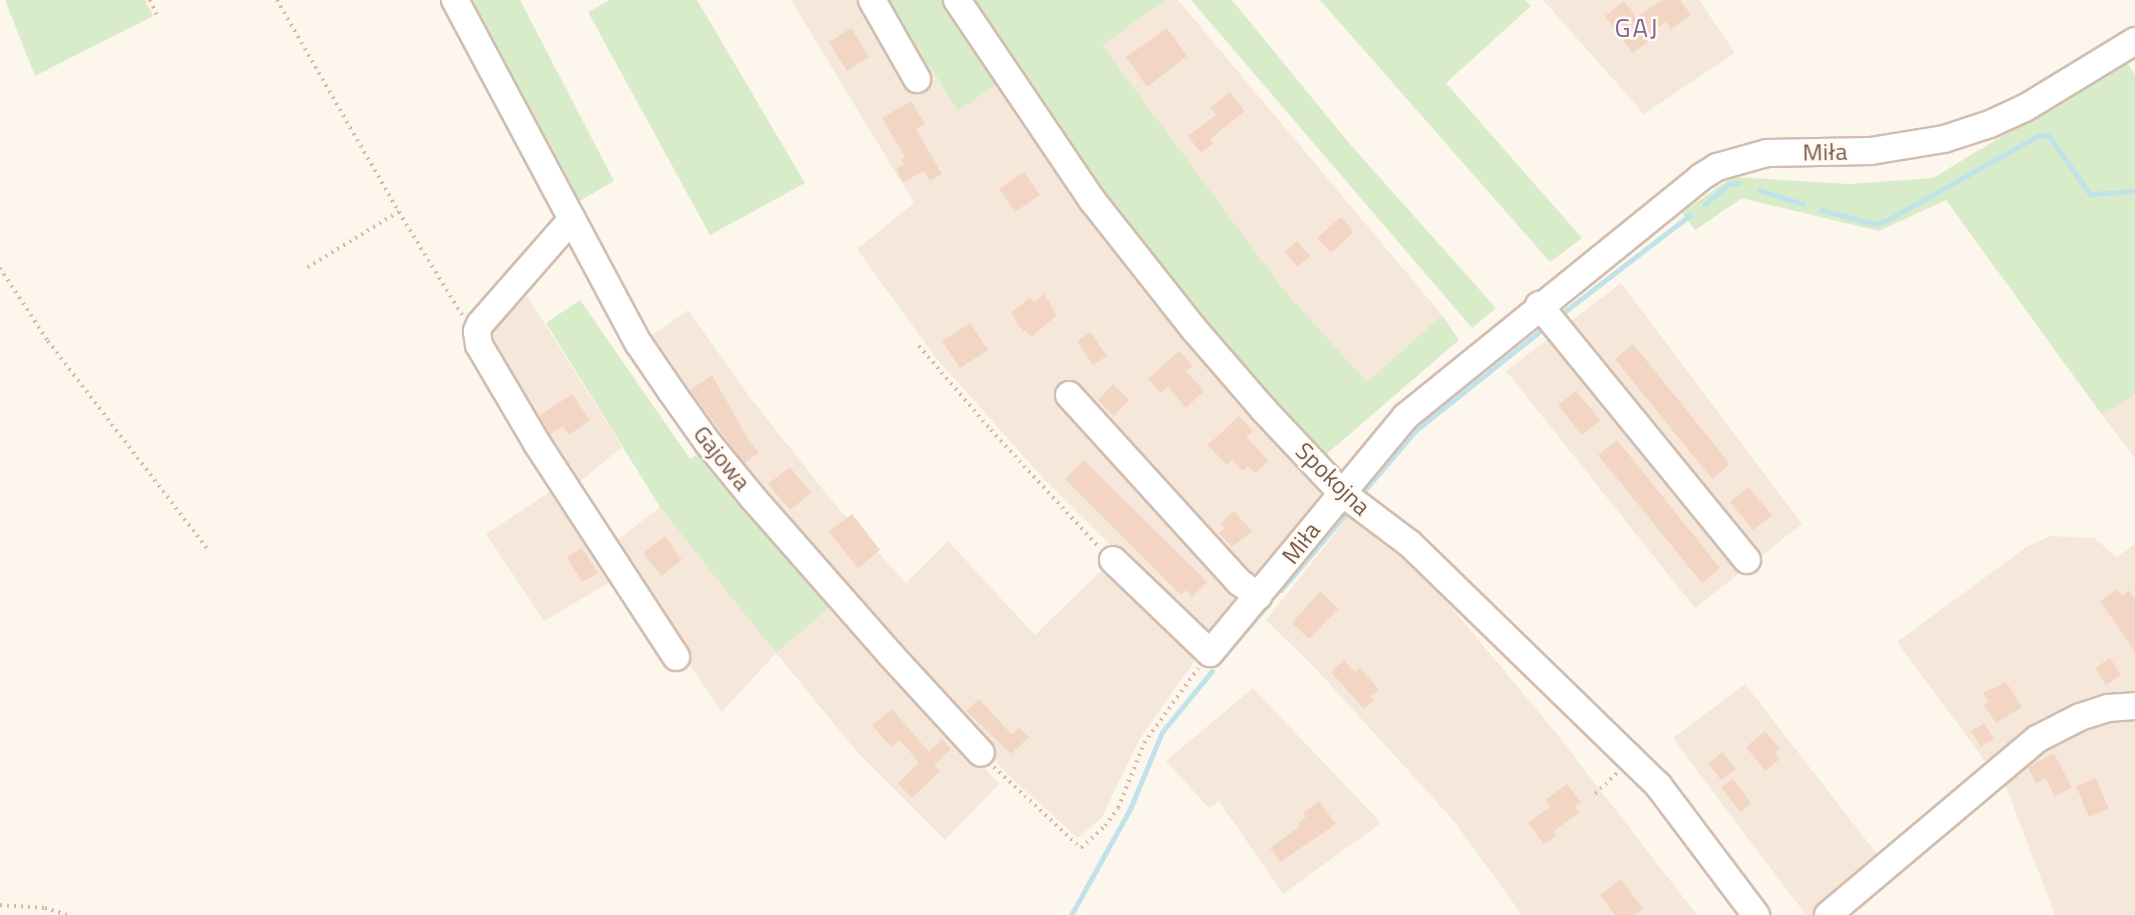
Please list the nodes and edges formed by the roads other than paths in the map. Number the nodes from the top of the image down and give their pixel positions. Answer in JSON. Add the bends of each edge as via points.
{"nodes":[{"id":1,"x":455,"y":0,"type":"edge"},
{"id":2,"x":872,"y":0,"type":"edge"},
{"id":3,"x":957,"y":0,"type":"edge"},
{"id":4,"x":2132,"y":50,"type":"edge"},
{"id":5,"x":917,"y":79,"type":"dead end"},
{"id":6,"x":572,"y":219,"type":"junction"},
{"id":7,"x":1539,"y":305,"type":"junction"},
{"id":8,"x":1069,"y":395,"type":"dead end"},
{"id":9,"x":1341,"y":492,"type":"junction"},
{"id":10,"x":1113,"y":560,"type":"road end"},
{"id":11,"x":1747,"y":560,"type":"dead end"},
{"id":12,"x":1258,"y":596,"type":"junction"},
{"id":13,"x":676,"y":657,"type":"dead end"},
{"id":14,"x":2135,"y":706,"type":"edge"},
{"id":15,"x":981,"y":753,"type":"road end"},
{"id":16,"x":1756,"y":915,"type":"edge"},
{"id":17,"x":1828,"y":915,"type":"edge"}],
"edges":[{"from":1,"to":6,"type":"street","name":"Gajowa"},
{"from":2,"to":5,"type":"street"},
{"from":3,"to":9,"type":"street","name":"Spokojna","via":[[1092,200],[1134,254],[1263,409]]},
{"from":4,"to":7,"type":"street","name":"Miła","via":[[2025,108],[1944,139],[1871,151],[1767,153],[1717,167]]},
{"from":6,"to":13,"type":"street","via":[[480,324],[479,345],[538,445]]},
{"from":6,"to":15,"type":"street","name":"Gajowa","via":[[639,344],[708,443]]},
{"from":7,"to":9,"type":"street","name":"Miła","via":[[1405,417]]},
{"from":7,"to":11,"type":"street"},
{"from":8,"to":12,"type":"street","via":[[1239,582]]},
{"from":9,"to":12,"type":"street","name":"Miła"},
{"from":9,"to":16,"type":"street","name":"Spokojna","via":[[1410,544],[1658,785]]},
{"from":10,"to":12,"type":"street","name":"Miła","via":[[1210,653]]},
{"from":14,"to":17,"type":"street","via":[[2080,717],[2037,739]]}]}
